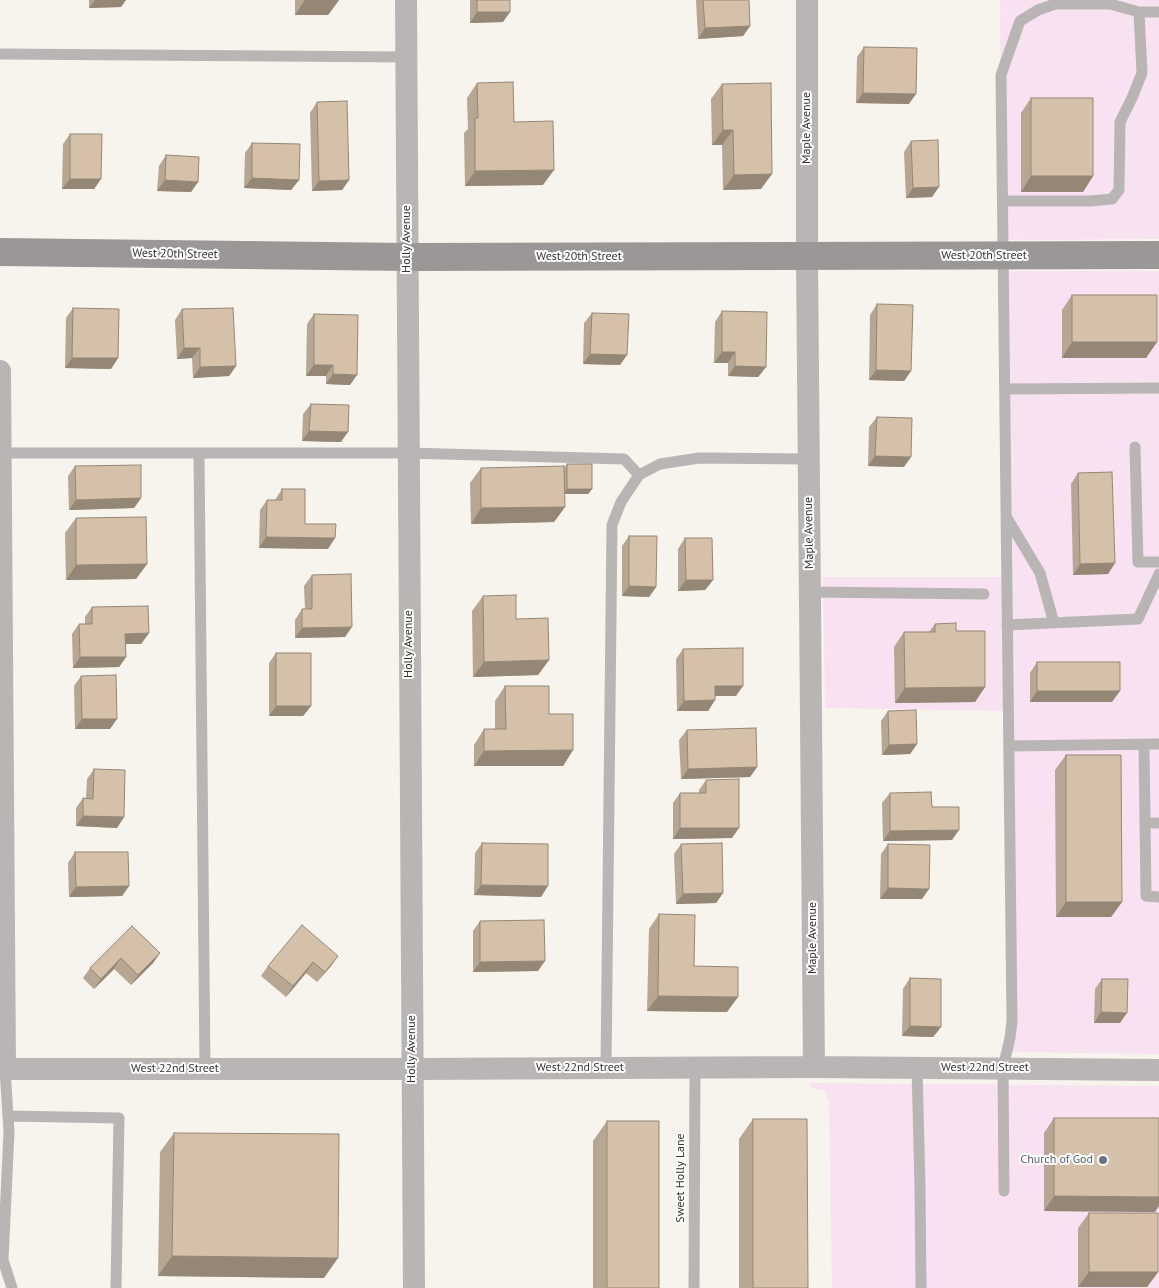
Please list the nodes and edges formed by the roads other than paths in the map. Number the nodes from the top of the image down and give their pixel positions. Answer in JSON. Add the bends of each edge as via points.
{"nodes":[{"id":1,"x":406,"y":0,"type":"edge"},
{"id":2,"x":807,"y":0,"type":"edge"},
{"id":3,"x":1139,"y":12,"type":"junction"},
{"id":4,"x":1159,"y":12,"type":"edge"},
{"id":5,"x":0,"y":54,"type":"edge"},
{"id":6,"x":406,"y":57,"type":"junction"},
{"id":7,"x":1003,"y":201,"type":"junction"},
{"id":8,"x":0,"y":252,"type":"edge"},
{"id":9,"x":1159,"y":255,"type":"edge"},
{"id":10,"x":807,"y":256,"type":"junction"},
{"id":11,"x":1004,"y":256,"type":"junction"},
{"id":12,"x":407,"y":257,"type":"junction"},
{"id":13,"x":0,"y":371,"type":"edge"},
{"id":14,"x":1159,"y":388,"type":"edge"},
{"id":15,"x":1006,"y":389,"type":"junction"},
{"id":16,"x":1135,"y":447,"type":"dead end"},
{"id":17,"x":0,"y":453,"type":"edge"},
{"id":18,"x":200,"y":453,"type":"junction"},
{"id":19,"x":408,"y":453,"type":"junction"},
{"id":20,"x":809,"y":459,"type":"junction"},
{"id":21,"x":639,"y":475,"type":"junction"},
{"id":22,"x":1006,"y":516,"type":"junction"},
{"id":23,"x":1159,"y":562,"type":"edge"},
{"id":24,"x":1159,"y":574,"type":"edge"},
{"id":25,"x":810,"y":592,"type":"junction"},
{"id":26,"x":984,"y":594,"type":"dead end"},
{"id":27,"x":1054,"y":623,"type":"junction"},
{"id":28,"x":1007,"y":625,"type":"junction"},
{"id":29,"x":1159,"y":744,"type":"edge"},
{"id":30,"x":1144,"y":745,"type":"junction"},
{"id":31,"x":1009,"y":746,"type":"junction"},
{"id":32,"x":1145,"y":823,"type":"junction"},
{"id":33,"x":1159,"y":823,"type":"edge"},
{"id":34,"x":1159,"y":897,"type":"edge"},
{"id":35,"x":814,"y":1067,"type":"junction"},
{"id":36,"x":916,"y":1067,"type":"junction"},
{"id":37,"x":606,"y":1068,"type":"junction"},
{"id":38,"x":695,"y":1068,"type":"junction"},
{"id":39,"x":1003,"y":1068,"type":"junction"},
{"id":40,"x":3,"y":1069,"type":"edge"},
{"id":41,"x":205,"y":1070,"type":"junction"},
{"id":42,"x":412,"y":1070,"type":"junction"},
{"id":43,"x":1159,"y":1070,"type":"edge"},
{"id":44,"x":8,"y":1116,"type":"junction"},
{"id":45,"x":1004,"y":1191,"type":"dead end"},
{"id":46,"x":12,"y":1288,"type":"edge"},
{"id":47,"x":116,"y":1288,"type":"edge"},
{"id":48,"x":414,"y":1288,"type":"edge"},
{"id":49,"x":694,"y":1288,"type":"edge"},
{"id":50,"x":921,"y":1288,"type":"edge"}],
"edges":[{"from":1,"to":6,"type":"street","name":"Holly Avenue"},
{"from":2,"to":10,"type":"street","name":"Maple Avenue"},
{"from":3,"to":4,"type":"lane"},
{"from":3,"to":7,"type":"lane","via":[[1142,73],[1120,122],[1119,190],[1112,199],[1090,202]]},
{"from":3,"to":7,"type":"lane","via":[[1110,4],[1054,4],[1020,21],[1001,75]]},
{"from":5,"to":6,"type":"lane"},
{"from":6,"to":12,"type":"street","name":"Holly Avenue"},
{"from":7,"to":11,"type":"lane"},
{"from":8,"to":12,"type":"street","name":"West 20th Street"},
{"from":9,"to":11,"type":"street","name":"West 20th Street"},
{"from":10,"to":11,"type":"street","name":"West 20th Street"},
{"from":10,"to":12,"type":"street","name":"West 20th Street"},
{"from":10,"to":20,"type":"street","name":"Maple Avenue"},
{"from":11,"to":15,"type":"lane"},
{"from":12,"to":19,"type":"street","name":"Holly Avenue"},
{"from":13,"to":17,"type":"street"},
{"from":14,"to":15,"type":"lane"},
{"from":15,"to":22,"type":"lane"},
{"from":16,"to":23,"type":"lane","via":[[1138,562]]},
{"from":17,"to":18,"type":"lane"},
{"from":17,"to":40,"type":"street"},
{"from":18,"to":19,"type":"lane"},
{"from":18,"to":41,"type":"lane"},
{"from":19,"to":21,"type":"lane","via":[[624,459]]},
{"from":19,"to":42,"type":"street","name":"Holly Avenue"},
{"from":20,"to":21,"type":"lane","via":[[699,458],[660,464]]},
{"from":20,"to":25,"type":"street","name":"Maple Avenue"},
{"from":21,"to":37,"type":"lane","via":[[620,502],[612,526]]},
{"from":22,"to":27,"type":"lane","via":[[1040,573]]},
{"from":22,"to":28,"type":"lane"},
{"from":24,"to":27,"type":"lane","via":[[1138,619]]},
{"from":25,"to":26,"type":"lane"},
{"from":25,"to":35,"type":"street","name":"Maple Avenue"},
{"from":27,"to":28,"type":"lane"},
{"from":28,"to":31,"type":"lane"},
{"from":29,"to":30,"type":"lane"},
{"from":30,"to":31,"type":"lane"},
{"from":30,"to":32,"type":"lane"},
{"from":31,"to":39,"type":"lane","via":[[1012,1021]]},
{"from":32,"to":33,"type":"lane"},
{"from":32,"to":34,"type":"lane","via":[[1146,896]]},
{"from":35,"to":36,"type":"street","name":"West 22nd Street"},
{"from":35,"to":38,"type":"street","name":"West 22nd Street"},
{"from":36,"to":39,"type":"street","name":"West 22nd Street"},
{"from":36,"to":50,"type":"lane"},
{"from":37,"to":38,"type":"street","name":"West 22nd Street"},
{"from":37,"to":42,"type":"street","name":"West 22nd Street"},
{"from":38,"to":49,"type":"lane","name":"Sweet Holly Lane"},
{"from":39,"to":43,"type":"street","name":"West 22nd Street"},
{"from":39,"to":45,"type":"lane"},
{"from":40,"to":41,"type":"street","name":"West 22nd Street"},
{"from":40,"to":44,"type":"lane"},
{"from":41,"to":42,"type":"street","name":"West 22nd Street"},
{"from":42,"to":48,"type":"street","name":"Holly Avenue"},
{"from":44,"to":46,"type":"lane","via":[[3,1260]]},
{"from":44,"to":47,"type":"lane","via":[[119,1118]]}]}
